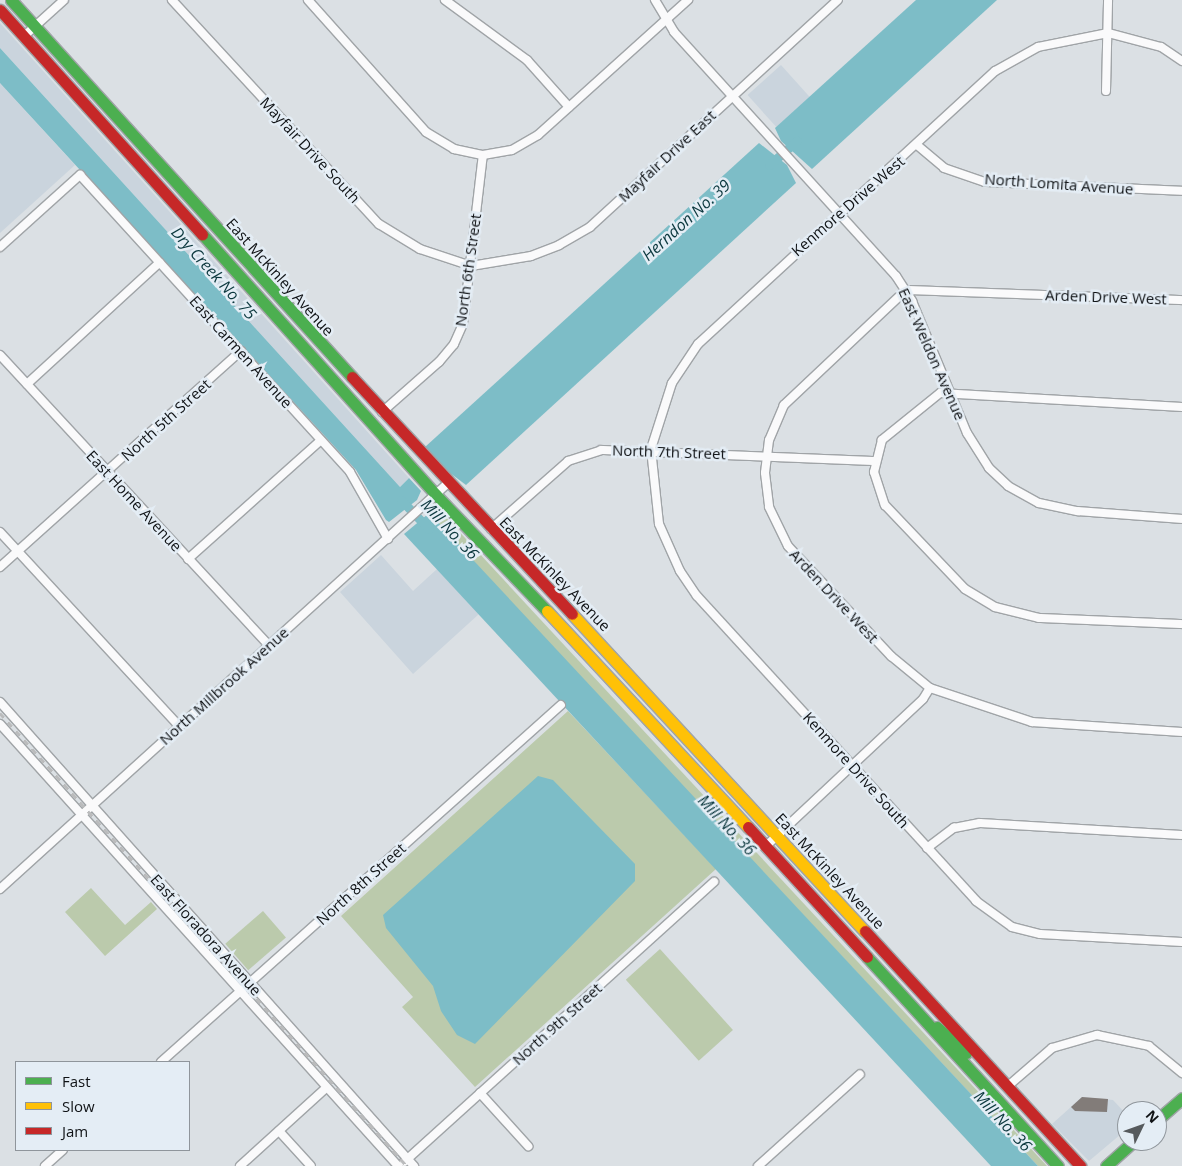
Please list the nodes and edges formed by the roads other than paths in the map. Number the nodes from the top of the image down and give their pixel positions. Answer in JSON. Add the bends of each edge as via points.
{"nodes":[{"id":1,"x":11,"y":0,"type":"edge"},
{"id":2,"x":64,"y":0,"type":"edge"},
{"id":3,"x":172,"y":0,"type":"edge"},
{"id":4,"x":308,"y":0,"type":"edge"},
{"id":5,"x":446,"y":0,"type":"edge"},
{"id":6,"x":655,"y":0,"type":"edge"},
{"id":7,"x":688,"y":0,"type":"edge"},
{"id":8,"x":838,"y":0,"type":"edge"},
{"id":9,"x":1108,"y":0,"type":"edge"},
{"id":10,"x":0,"y":10,"type":"edge"},
{"id":11,"x":665,"y":20,"type":"junction"},
{"id":12,"x":35,"y":26,"type":"junction"},
{"id":13,"x":1108,"y":33,"type":"junction"},
{"id":14,"x":24,"y":37,"type":"junction"},
{"id":15,"x":1182,"y":61,"type":"edge"},
{"id":16,"x":1106,"y":91,"type":"dead end"},
{"id":17,"x":732,"y":96,"type":"junction"},
{"id":18,"x":569,"y":107,"type":"junction"},
{"id":19,"x":917,"y":146,"type":"junction"},
{"id":20,"x":483,"y":155,"type":"junction"},
{"id":21,"x":1182,"y":192,"type":"edge"},
{"id":22,"x":838,"y":213,"type":"junction"},
{"id":23,"x":0,"y":247,"type":"edge"},
{"id":24,"x":160,"y":262,"type":"junction"},
{"id":25,"x":471,"y":266,"type":"junction"},
{"id":26,"x":906,"y":290,"type":"junction"},
{"id":27,"x":1182,"y":300,"type":"edge"},
{"id":28,"x":304,"y":348,"type":"junction"},
{"id":29,"x":240,"y":351,"type":"junction"},
{"id":30,"x":0,"y":355,"type":"edge"},
{"id":31,"x":27,"y":384,"type":"junction"},
{"id":32,"x":950,"y":394,"type":"junction"},
{"id":33,"x":1182,"y":407,"type":"edge"},
{"id":34,"x":382,"y":412,"type":"junction"},
{"id":35,"x":321,"y":440,"type":"junction"},
{"id":36,"x":651,"y":449,"type":"junction"},
{"id":37,"x":766,"y":457,"type":"junction"},
{"id":38,"x":875,"y":461,"type":"junction"},
{"id":39,"x":108,"y":472,"type":"junction"},
{"id":40,"x":448,"y":484,"type":"junction"},
{"id":41,"x":436,"y":495,"type":"junction"},
{"id":42,"x":1182,"y":519,"type":"edge"},
{"id":43,"x":490,"y":529,"type":"junction"},
{"id":44,"x":0,"y":532,"type":"edge"},
{"id":45,"x":388,"y":539,"type":"junction"},
{"id":46,"x":18,"y":551,"type":"junction"},
{"id":47,"x":188,"y":559,"type":"junction"},
{"id":48,"x":0,"y":567,"type":"edge"},
{"id":49,"x":526,"y":589,"type":"junction"},
{"id":50,"x":1182,"y":624,"type":"edge"},
{"id":51,"x":588,"y":631,"type":"junction"},
{"id":52,"x":269,"y":646,"type":"junction"},
{"id":53,"x":930,"y":688,"type":"junction"},
{"id":54,"x":0,"y":702,"type":"edge"},
{"id":55,"x":561,"y":705,"type":"dead end"},
{"id":56,"x":0,"y":724,"type":"edge"},
{"id":57,"x":178,"y":726,"type":"junction"},
{"id":58,"x":1182,"y":732,"type":"edge"},
{"id":59,"x":852,"y":766,"type":"junction"},
{"id":60,"x":92,"y":806,"type":"junction"},
{"id":61,"x":82,"y":816,"type":"junction"},
{"id":62,"x":1182,"y":835,"type":"edge"},
{"id":63,"x":777,"y":836,"type":"junction"},
{"id":64,"x":766,"y":846,"type":"junction"},
{"id":65,"x":927,"y":848,"type":"junction"},
{"id":66,"x":714,"y":882,"type":"dead end"},
{"id":67,"x":0,"y":889,"type":"edge"},
{"id":68,"x":1182,"y":942,"type":"edge"},
{"id":69,"x":249,"y":983,"type":"junction"},
{"id":70,"x":239,"y":993,"type":"junction"},
{"id":71,"x":924,"y":1018,"type":"junction"},
{"id":72,"x":981,"y":1058,"type":"junction"},
{"id":73,"x":162,"y":1061,"type":"edge"},
{"id":74,"x":860,"y":1074,"type":"dead end"},
{"id":75,"x":1182,"y":1074,"type":"edge"},
{"id":76,"x":1008,"y":1086,"type":"junction"},
{"id":77,"x":326,"y":1088,"type":"junction"},
{"id":78,"x":480,"y":1093,"type":"junction"},
{"id":79,"x":1182,"y":1098,"type":"edge"},
{"id":80,"x":1167,"y":1111,"type":"edge"},
{"id":81,"x":279,"y":1131,"type":"junction"},
{"id":82,"x":528,"y":1146,"type":"dead end"},
{"id":83,"x":62,"y":1151,"type":"edge"},
{"id":84,"x":1123,"y":1151,"type":"edge"},
{"id":85,"x":407,"y":1159,"type":"junction"},
{"id":86,"x":45,"y":1166,"type":"edge"},
{"id":87,"x":240,"y":1166,"type":"edge"},
{"id":88,"x":311,"y":1166,"type":"edge"},
{"id":89,"x":399,"y":1166,"type":"edge"},
{"id":90,"x":414,"y":1166,"type":"edge"},
{"id":91,"x":758,"y":1166,"type":"edge"},
{"id":92,"x":1058,"y":1166,"type":"edge"},
{"id":93,"x":1080,"y":1166,"type":"edge"},
{"id":94,"x":1106,"y":1166,"type":"edge"}],
"edges":[{"from":1,"to":12,"type":"main road","name":"East McKinley Avenue"},
{"from":2,"to":12,"type":"street"},
{"from":3,"to":25,"type":"street","name":"Mayfair Drive South","via":[[379,224],[420,249]]},
{"from":4,"to":20,"type":"street","via":[[426,132],[454,149]]},
{"from":5,"to":18,"type":"street","via":[[527,60]]},
{"from":6,"to":11,"type":"street","name":"East Weldon Avenue"},
{"from":7,"to":11,"type":"street"},
{"from":8,"to":17,"type":"street","name":"Mayfair Drive East"},
{"from":9,"to":13,"type":"street"},
{"from":10,"to":14,"type":"main road","name":"East McKinley Avenue"},
{"from":11,"to":17,"type":"street","name":"East Weldon Avenue"},
{"from":11,"to":18,"type":"street"},
{"from":12,"to":14,"type":"street"},
{"from":12,"to":34,"type":"main road","name":"East McKinley Avenue"},
{"from":13,"to":15,"type":"street","via":[[1161,47]]},
{"from":13,"to":16,"type":"street"},
{"from":13,"to":19,"type":"street","name":"Kenmore Drive West","via":[[1038,47],[995,71]]},
{"from":14,"to":28,"type":"main road","name":"East McKinley Avenue"},
{"from":17,"to":22,"type":"street","name":"East Weldon Avenue"},
{"from":17,"to":25,"type":"street","name":"Mayfair Drive East","via":[[590,227],[531,256]]},
{"from":18,"to":20,"type":"street","via":[[526,144]]},
{"from":19,"to":21,"type":"street","name":"North Lomita Avenue","via":[[944,168],[985,182]]},
{"from":19,"to":22,"type":"street","name":"Kenmore Drive West"},
{"from":20,"to":25,"type":"street","name":"North 6th Street"},
{"from":22,"to":26,"type":"street","name":"East Weldon Avenue"},
{"from":22,"to":36,"type":"street","name":"Kenmore Drive West","via":[[698,344],[672,383]]},
{"from":23,"to":24,"type":"street","name":"East Carmen Avenue","via":[[80,175]]},
{"from":24,"to":29,"type":"street","name":"East Carmen Avenue"},
{"from":24,"to":31,"type":"street"},
{"from":25,"to":34,"type":"street","name":"North 6th Street","via":[[463,324],[454,344]]},
{"from":26,"to":27,"type":"street","name":"Arden Drive West"},
{"from":26,"to":32,"type":"street","name":"East Weldon Avenue"},
{"from":26,"to":37,"type":"street","name":"Arden Drive West","via":[[795,392],[775,420]]},
{"from":28,"to":34,"type":"main road","via":[[328,365],[370,410]]},
{"from":28,"to":41,"type":"main road","name":"East McKinley Avenue"},
{"from":29,"to":35,"type":"street","name":"East Carmen Avenue"},
{"from":29,"to":39,"type":"street","name":"North 5th Street"},
{"from":30,"to":31,"type":"street","name":"East Home Avenue"},
{"from":31,"to":39,"type":"street","name":"East Home Avenue"},
{"from":32,"to":33,"type":"street"},
{"from":32,"to":38,"type":"street","via":[[931,397],[882,440]]},
{"from":32,"to":42,"type":"street","name":"East Weldon Avenue","via":[[977,452],[1008,486],[1026,497],[1059,508]]},
{"from":34,"to":40,"type":"main road","name":"East McKinley Avenue"},
{"from":35,"to":45,"type":"street","name":"East Carmen Avenue","via":[[350,472]]},
{"from":35,"to":47,"type":"street"},
{"from":36,"to":37,"type":"street","name":"North 7th Street"},
{"from":36,"to":43,"type":"street","name":"North 7th Street","via":[[601,450],[568,461]]},
{"from":36,"to":59,"type":"street","name":"Kenmore Drive South","via":[[660,524],[680,571],[697,596]]},
{"from":37,"to":38,"type":"street","name":"North 7th Street"},
{"from":37,"to":53,"type":"street","name":"Arden Drive West","via":[[769,507],[788,546],[890,656]]},
{"from":38,"to":50,"type":"street","via":[[876,484],[885,505],[952,577],[981,600],[1026,616]]},
{"from":39,"to":46,"type":"street","name":"North 5th Street"},
{"from":39,"to":47,"type":"street","name":"East Home Avenue"},
{"from":40,"to":41,"type":"street","name":"North Millbrook Avenue"},
{"from":40,"to":43,"type":"main road","name":"East McKinley Avenue"},
{"from":41,"to":45,"type":"street","name":"North Millbrook Avenue"},
{"from":41,"to":49,"type":"main road","name":"East McKinley Avenue"},
{"from":43,"to":51,"type":"main road","name":"East McKinley Avenue"},
{"from":44,"to":46,"type":"street"},
{"from":45,"to":52,"type":"street","name":"North Millbrook Avenue"},
{"from":46,"to":48,"type":"street","name":"North 5th Street"},
{"from":46,"to":57,"type":"street"},
{"from":47,"to":52,"type":"street","name":"East Home Avenue"},
{"from":49,"to":51,"type":"main road","via":[[538,590],[565,617]]},
{"from":49,"to":64,"type":"main road","name":"East McKinley Avenue"},
{"from":51,"to":63,"type":"main road","name":"East McKinley Avenue"},
{"from":52,"to":57,"type":"street","name":"North Millbrook Avenue"},
{"from":53,"to":58,"type":"street","name":"Arden Drive West","via":[[1032,722]]},
{"from":53,"to":59,"type":"street","via":[[923,699]]},
{"from":54,"to":60,"type":"street","name":"East Floradora Avenue"},
{"from":55,"to":69,"type":"street","name":"North 8th Street"},
{"from":56,"to":61,"type":"street","name":"East Floradora Avenue"},
{"from":57,"to":60,"type":"street","name":"North Millbrook Avenue"},
{"from":59,"to":63,"type":"street"},
{"from":59,"to":65,"type":"street","name":"Kenmore Drive South"},
{"from":60,"to":61,"type":"street","name":"North Millbrook Avenue"},
{"from":60,"to":69,"type":"street","name":"East Floradora Avenue"},
{"from":61,"to":67,"type":"street","name":"North Millbrook Avenue"},
{"from":61,"to":70,"type":"street","name":"East Floradora Avenue"},
{"from":62,"to":65,"type":"street","via":[[980,823],[954,828]]},
{"from":63,"to":64,"type":"street"},
{"from":63,"to":72,"type":"main road","name":"East McKinley Avenue"},
{"from":64,"to":71,"type":"main road","name":"East McKinley Avenue"},
{"from":65,"to":68,"type":"street","name":"Kenmore Drive South","via":[[976,902],[1012,927],[1040,934]]},
{"from":66,"to":78,"type":"street","name":"North 9th Street"},
{"from":69,"to":70,"type":"street","name":"North 8th Street"},
{"from":69,"to":85,"type":"street","name":"East Floradora Avenue"},
{"from":70,"to":73,"type":"street","name":"North 8th Street"},
{"from":70,"to":77,"type":"street","name":"East Floradora Avenue"},
{"from":71,"to":72,"type":"main road","via":[[950,1035],[969,1055]]},
{"from":71,"to":92,"type":"main road","name":"East McKinley Avenue"},
{"from":72,"to":76,"type":"main road","name":"East McKinley Avenue"},
{"from":74,"to":91,"type":"street"},
{"from":75,"to":76,"type":"street","via":[[1149,1046],[1097,1035],[1052,1048]]},
{"from":76,"to":93,"type":"main road","name":"East McKinley Avenue"},
{"from":77,"to":81,"type":"street"},
{"from":77,"to":89,"type":"street","name":"East Floradora Avenue"},
{"from":78,"to":82,"type":"street"},
{"from":78,"to":85,"type":"street","name":"North 9th Street"},
{"from":79,"to":80,"type":"main road"},
{"from":81,"to":87,"type":"street"},
{"from":81,"to":88,"type":"street"},
{"from":83,"to":86,"type":"street"},
{"from":84,"to":94,"type":"main road"},
{"from":85,"to":89,"type":"street","name":"North 9th Street"},
{"from":85,"to":90,"type":"street","name":"East Floradora Avenue"}]}
